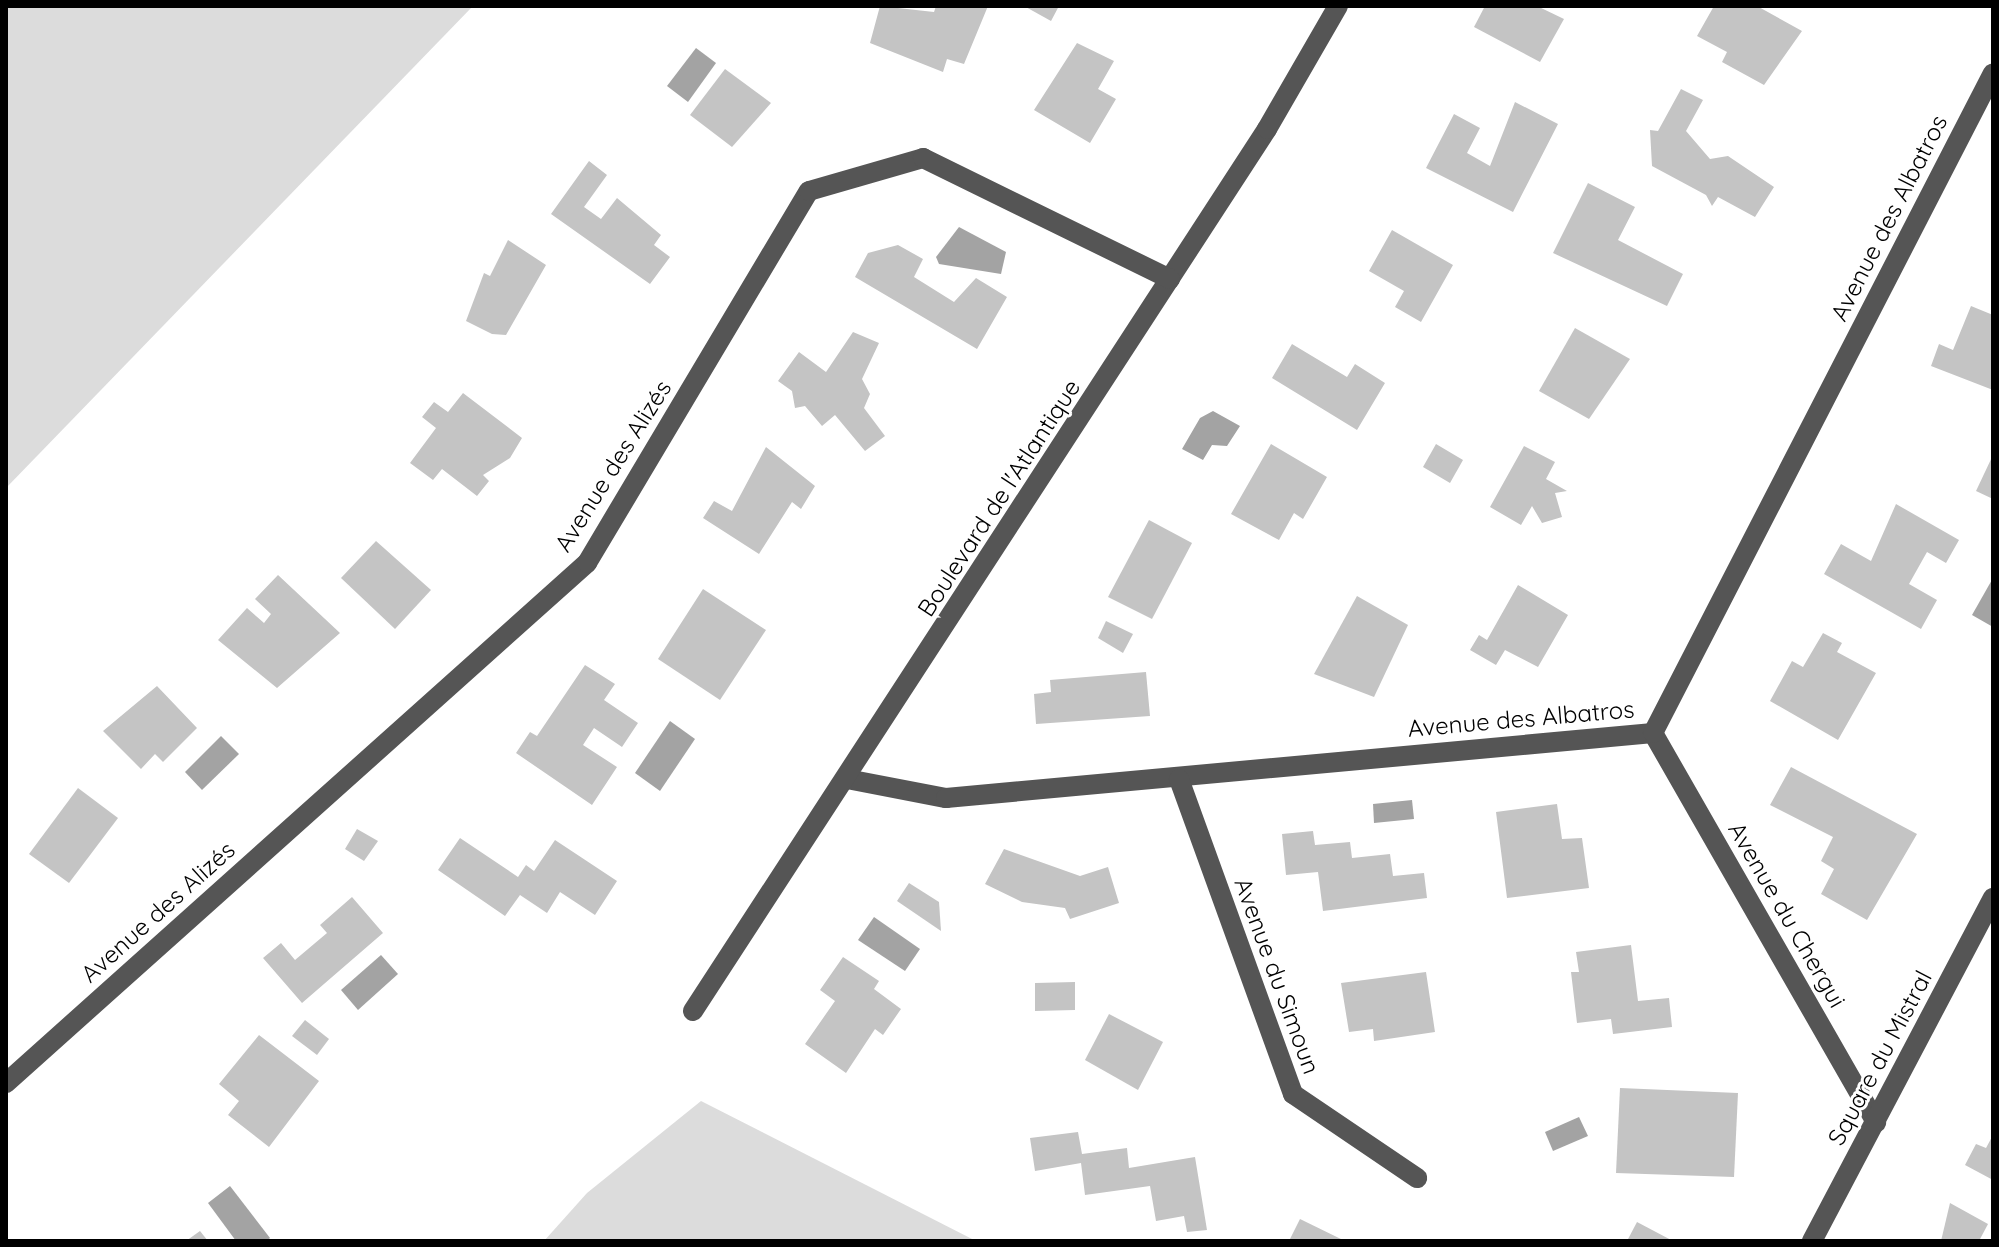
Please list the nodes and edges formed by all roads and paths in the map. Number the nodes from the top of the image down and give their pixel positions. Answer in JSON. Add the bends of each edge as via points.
{"nodes":[{"id":1,"x":1338,"y":6,"type":"edge"},
{"id":2,"x":1993,"y":73,"type":"edge"},
{"id":3,"x":1170,"y":279,"type":"junction"},
{"id":4,"x":1653,"y":733,"type":"junction"},
{"id":5,"x":847,"y":779,"type":"junction"},
{"id":6,"x":1179,"y":779,"type":"junction"},
{"id":7,"x":1993,"y":898,"type":"edge"},
{"id":8,"x":693,"y":1011,"type":"dead end"},
{"id":9,"x":6,"y":1083,"type":"edge"},
{"id":10,"x":1876,"y":1123,"type":"junction"},
{"id":11,"x":1417,"y":1178,"type":"dead end"},
{"id":12,"x":1812,"y":1241,"type":"edge"}],
"edges":[{"from":1,"to":3,"type":"street","name":"Boulevard de l'Atlantique"},
{"from":2,"to":4,"type":"street","name":"Avenue des Albatros"},
{"from":3,"to":5,"type":"street","name":"Boulevard de l'Atlantique"},
{"from":3,"to":9,"type":"street","name":"Avenue des Alizés","via":[[923,158],[809,191],[587,563]]},
{"from":4,"to":6,"type":"street","name":"Avenue des Albatros"},
{"from":4,"to":10,"type":"street","name":"Avenue du Chergui"},
{"from":5,"to":6,"type":"street","name":"Avenue des Albatros","via":[[946,798]]},
{"from":5,"to":8,"type":"street","name":"Boulevard de l'Atlantique"},
{"from":6,"to":11,"type":"street","name":"Avenue du Simoun","via":[[1293,1094]]},
{"from":7,"to":10,"type":"street","name":"Square du Mistral"},
{"from":10,"to":12,"type":"street","name":"Square du Mistral"}]}
